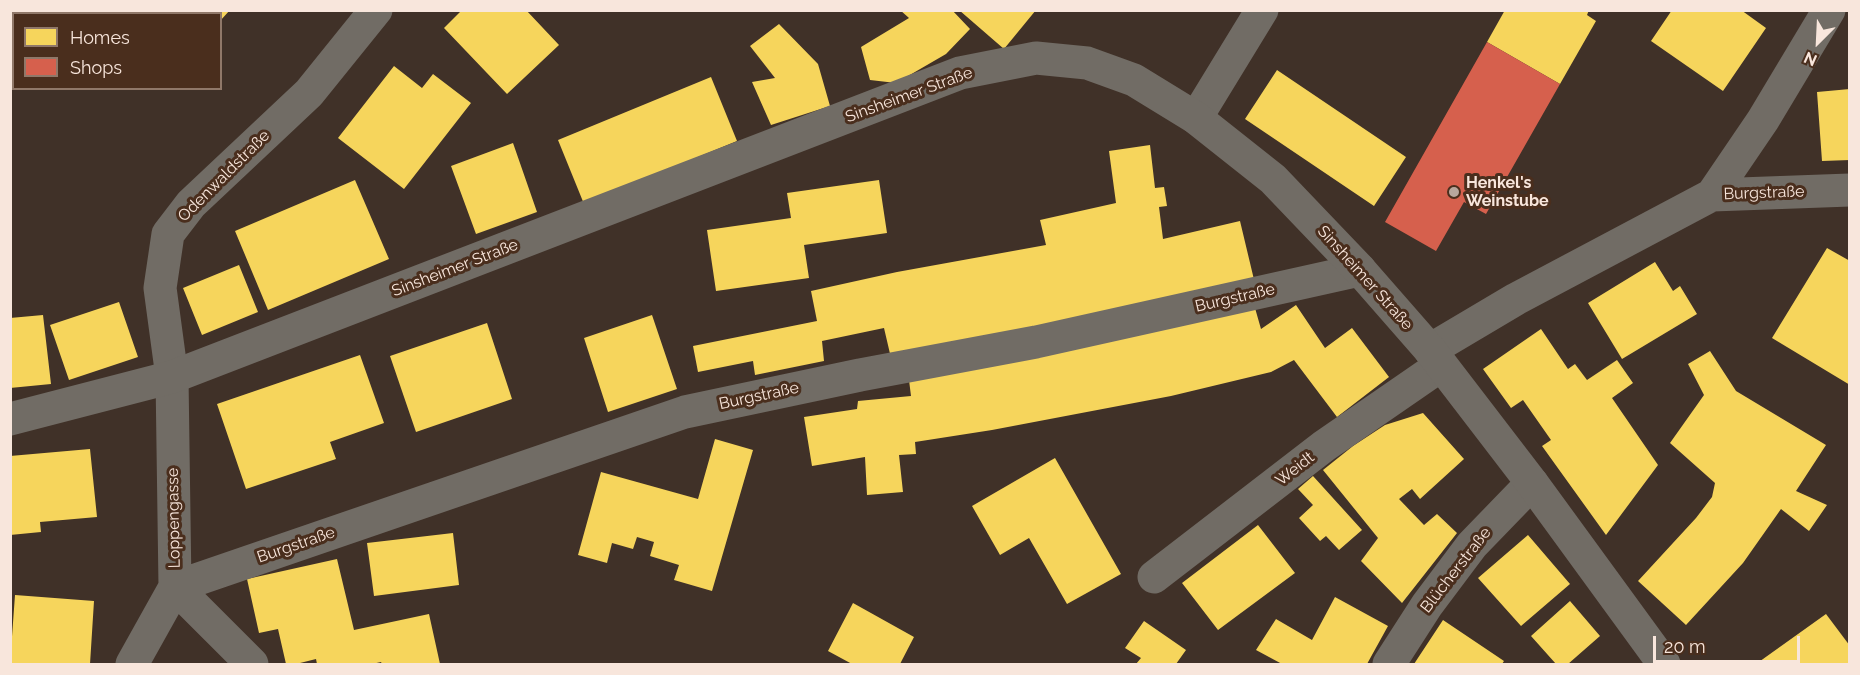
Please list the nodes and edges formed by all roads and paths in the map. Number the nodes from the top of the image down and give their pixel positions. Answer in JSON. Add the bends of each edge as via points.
{"nodes":[{"id":1,"x":376,"y":10,"type":"edge"},
{"id":2,"x":1262,"y":10,"type":"edge"},
{"id":3,"x":1829,"y":10,"type":"edge"},
{"id":4,"x":1196,"y":118,"type":"junction"},
{"id":5,"x":1850,"y":190,"type":"edge"},
{"id":6,"x":1712,"y":195,"type":"junction"},
{"id":7,"x":1360,"y":270,"type":"junction"},
{"id":8,"x":1435,"y":358,"type":"junction"},
{"id":9,"x":172,"y":377,"type":"junction"},
{"id":10,"x":10,"y":419,"type":"edge"},
{"id":11,"x":1532,"y":483,"type":"junction"},
{"id":12,"x":1154,"y":577,"type":"dead end"},
{"id":13,"x":175,"y":587,"type":"junction"},
{"id":14,"x":132,"y":664,"type":"edge"},
{"id":15,"x":252,"y":664,"type":"edge"},
{"id":16,"x":1389,"y":664,"type":"edge"},
{"id":17,"x":1664,"y":664,"type":"edge"}],
"edges":[{"from":1,"to":9,"type":"street","name":"Odenwaldstraße","via":[[309,93],[191,204],[168,234],[160,288]]},
{"from":2,"to":4,"type":"street"},
{"from":3,"to":6,"type":"street"},
{"from":4,"to":7,"type":"street","name":"Sinsheimer Straße","via":[[1274,179]]},
{"from":4,"to":9,"type":"street","name":"Sinsheimer Straße","via":[[1134,80],[1087,63],[1036,58],[960,73]]},
{"from":5,"to":6,"type":"street","name":"Burgstraße"},
{"from":6,"to":8,"type":"street","name":"Burgstraße","via":[[1516,299]]},
{"from":7,"to":8,"type":"street","name":"Sinsheimer Straße"},
{"from":7,"to":13,"type":"street","name":"Burgstraße","via":[[1036,342],[685,412]]},
{"from":8,"to":11,"type":"street","name":"Sinsheimer Straße"},
{"from":8,"to":12,"type":"street","name":"Weidt"},
{"from":9,"to":10,"type":"street","name":"Sinsheimer Straße"},
{"from":9,"to":13,"type":"street","name":"Loppengasse"},
{"from":11,"to":16,"type":"street","name":"Blücherstraße","via":[[1472,545]]},
{"from":11,"to":17,"type":"street","name":"Sinsheimer Straße"},
{"from":13,"to":14,"type":"street"},
{"from":13,"to":15,"type":"street","name":"Loppengasse"}]}
